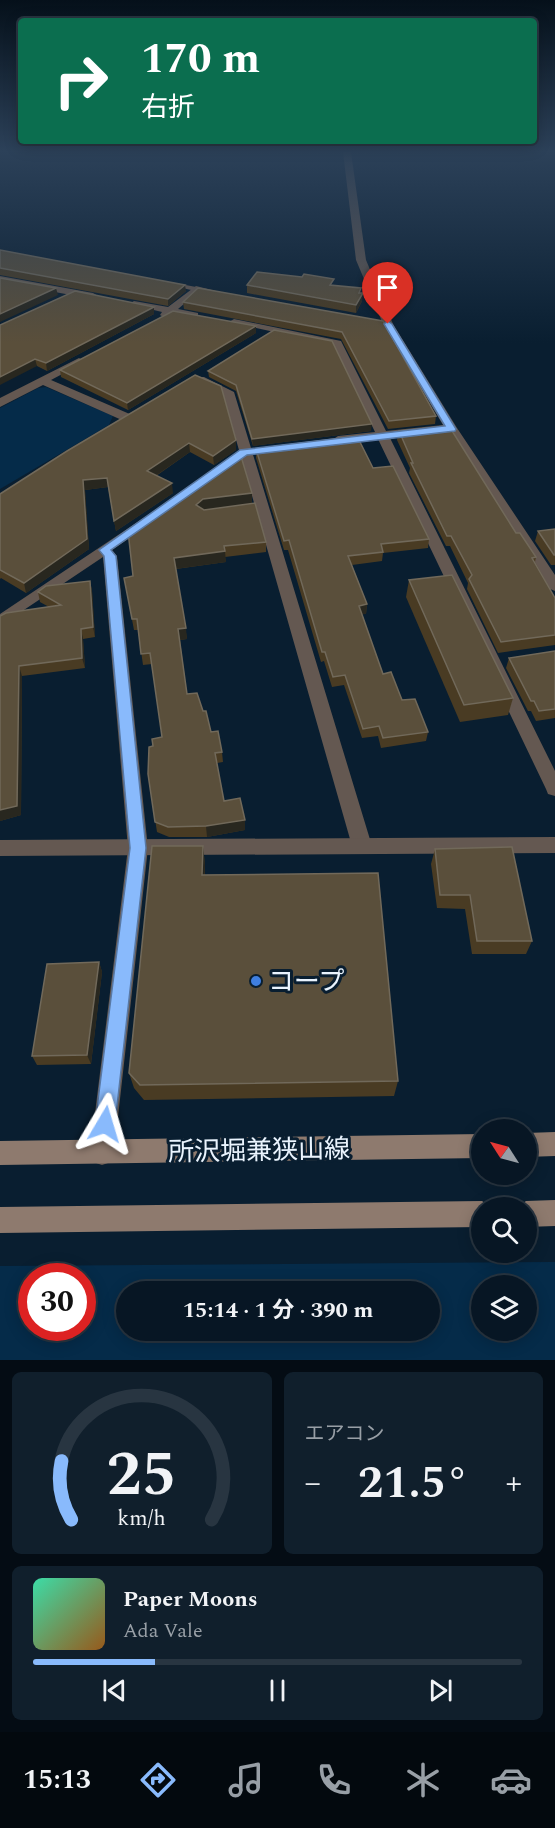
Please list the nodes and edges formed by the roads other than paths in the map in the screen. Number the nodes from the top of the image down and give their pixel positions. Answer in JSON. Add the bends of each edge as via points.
{"nodes":[{"id":1,"x":355,"y":215,"type":"edge"},
{"id":2,"x":0,"y":279,"type":"edge"},
{"id":3,"x":161,"y":283,"type":"edge"},
{"id":4,"x":196,"y":289,"type":"junction"},
{"id":5,"x":75,"y":293,"type":"junction"},
{"id":6,"x":228,"y":295,"type":"edge"},
{"id":7,"x":59,"y":301,"type":"edge"},
{"id":8,"x":172,"y":311,"type":"junction"},
{"id":9,"x":155,"y":320,"type":"edge"},
{"id":10,"x":273,"y":330,"type":"junction"},
{"id":11,"x":260,"y":340,"type":"edge"},
{"id":12,"x":94,"y":353,"type":"edge"},
{"id":13,"x":215,"y":367,"type":"edge"},
{"id":14,"x":43,"y":381,"type":"junction"},
{"id":15,"x":0,"y":403,"type":"edge"},
{"id":16,"x":128,"y":418,"type":"edge"},
{"id":17,"x":451,"y":429,"type":"junction"},
{"id":18,"x":382,"y":436,"type":"junction"},
{"id":19,"x":320,"y":442,"type":"edge"},
{"id":20,"x":264,"y":448,"type":"edge"},
{"id":21,"x":241,"y":455,"type":"junction"},
{"id":22,"x":161,"y":510,"type":"edge"},
{"id":23,"x":104,"y":550,"type":"junction"},
{"id":24,"x":555,"y":586,"type":"edge"},
{"id":25,"x":0,"y":621,"type":"edge"},
{"id":26,"x":555,"y":789,"type":"edge"},
{"id":27,"x":555,"y":845,"type":"edge"},
{"id":28,"x":362,"y":846,"type":"junction"},
{"id":29,"x":0,"y":848,"type":"edge"},
{"id":30,"x":138,"y":848,"type":"junction"},
{"id":31,"x":555,"y":1144,"type":"edge"},
{"id":32,"x":537,"y":1145,"type":"edge"},
{"id":33,"x":471,"y":1146,"type":"edge"},
{"id":34,"x":0,"y":1153,"type":"edge"},
{"id":35,"x":102,"y":1154,"type":"junction"},
{"id":36,"x":555,"y":1213,"type":"edge"},
{"id":37,"x":471,"y":1214,"type":"edge"},
{"id":38,"x":537,"y":1214,"type":"edge"},
{"id":39,"x":0,"y":1220,"type":"edge"}],
"edges":[{"from":1,"to":17,"type":"street","via":[[361,260],[383,323]]},
{"from":2,"to":5,"type":"street"},
{"from":3,"to":4,"type":"lane"},
{"from":4,"to":6,"type":"street"},
{"from":4,"to":8,"type":"street"},
{"from":5,"to":7,"type":"street"},
{"from":5,"to":8,"type":"street"},
{"from":8,"to":9,"type":"street"},
{"from":8,"to":10,"type":"street"},
{"from":10,"to":11,"type":"street"},
{"from":10,"to":18,"type":"street","via":[[337,343]]},
{"from":12,"to":14,"type":"street"},
{"from":13,"to":21,"type":"street","via":[[192,381],[228,392]]},
{"from":14,"to":15,"type":"street"},
{"from":14,"to":16,"type":"street"},
{"from":17,"to":18,"type":"street"},
{"from":17,"to":24,"type":"street"},
{"from":18,"to":19,"type":"street"},
{"from":18,"to":26,"type":"street","via":[[501,660]]},
{"from":20,"to":21,"type":"street"},
{"from":21,"to":28,"type":"street"},
{"from":22,"to":23,"type":"street"},
{"from":23,"to":25,"type":"street"},
{"from":23,"to":30,"type":"street","via":[[110,556]]},
{"from":27,"to":28,"type":"street"},
{"from":28,"to":30,"type":"street"},
{"from":29,"to":30,"type":"street"},
{"from":30,"to":35,"type":"street"},
{"from":31,"to":32,"type":"main road"},
{"from":33,"to":35,"type":"main road","name":"所沢堀兼狭山線"},
{"from":34,"to":35,"type":"main road","name":"所沢堀兼狭山線"},
{"from":36,"to":38,"type":"main road"},
{"from":37,"to":39,"type":"main road"}]}
